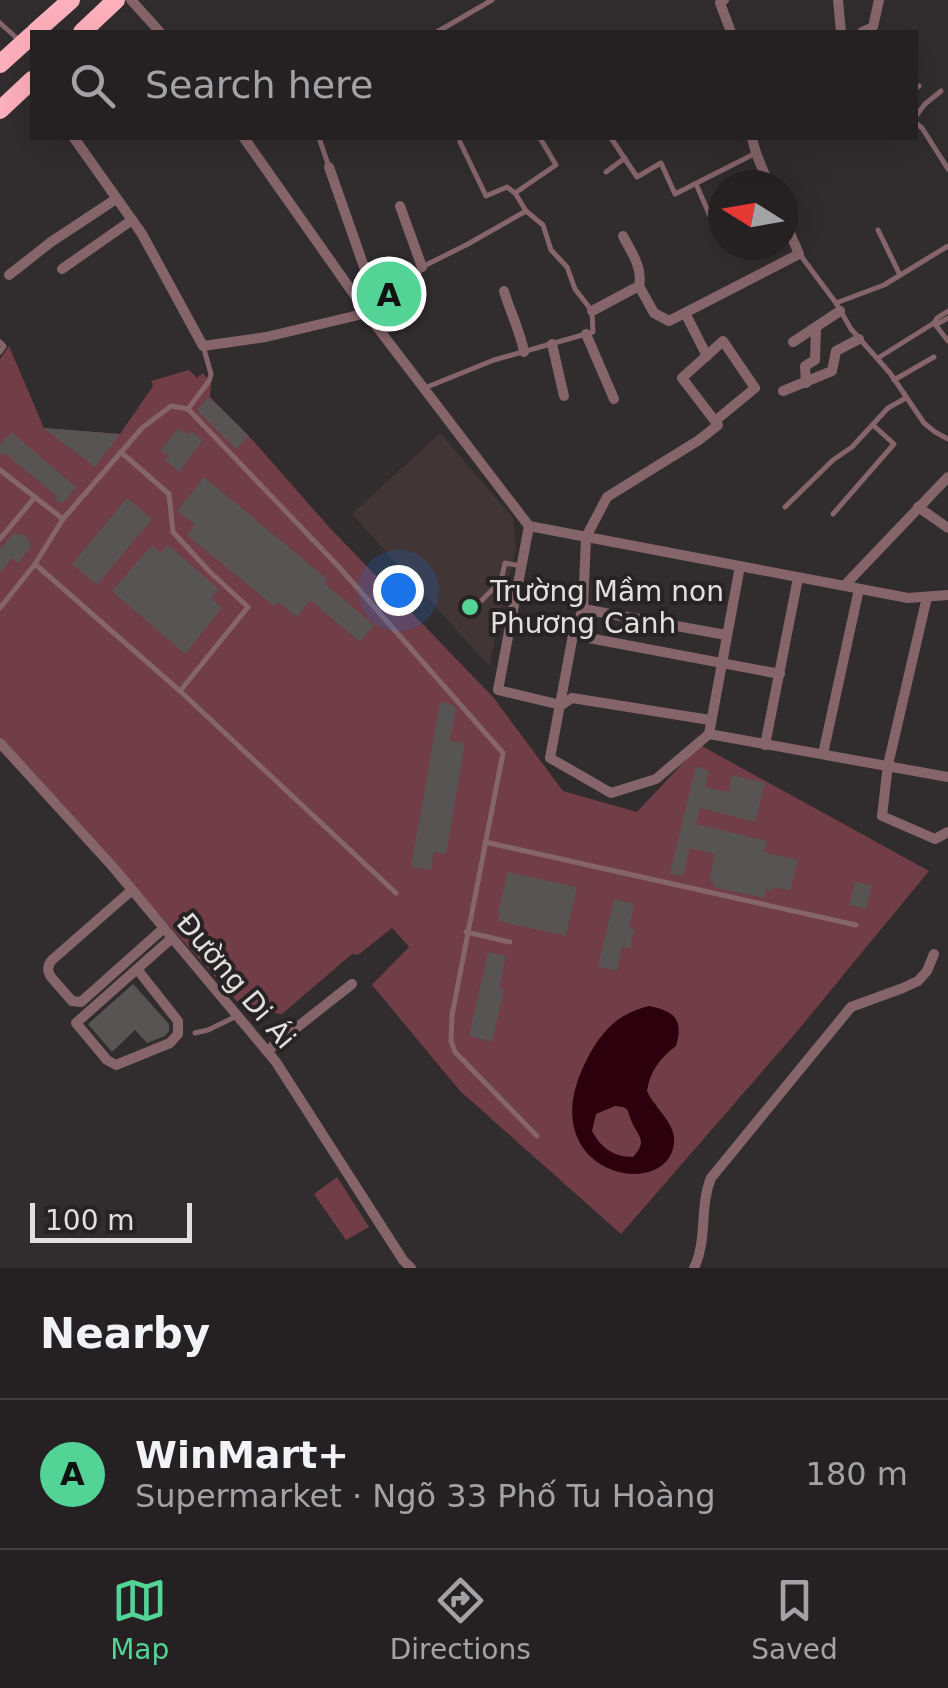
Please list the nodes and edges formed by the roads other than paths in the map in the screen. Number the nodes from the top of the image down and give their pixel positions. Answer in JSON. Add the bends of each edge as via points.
{"nodes":[{"id":1,"x":71,"y":0,"type":"edge"},
{"id":2,"x":116,"y":0,"type":"edge"},
{"id":3,"x":131,"y":0,"type":"edge"},
{"id":4,"x":492,"y":0,"type":"edge"},
{"id":5,"x":724,"y":0,"type":"edge"},
{"id":6,"x":838,"y":0,"type":"edge"},
{"id":7,"x":879,"y":0,"type":"edge"},
{"id":8,"x":0,"y":22,"type":"edge"},
{"id":9,"x":38,"y":30,"type":"edge"},
{"id":10,"x":84,"y":30,"type":"edge"},
{"id":11,"x":158,"y":30,"type":"edge"},
{"id":12,"x":441,"y":30,"type":"edge"},
{"id":13,"x":730,"y":30,"type":"edge"},
{"id":14,"x":841,"y":30,"type":"edge"},
{"id":15,"x":866,"y":30,"type":"edge"},
{"id":16,"x":30,"y":37,"type":"edge"},
{"id":17,"x":3,"y":61,"type":"edge"},
{"id":18,"x":30,"y":85,"type":"edge"},
{"id":19,"x":941,"y":91,"type":"dead end"},
{"id":20,"x":0,"y":110,"type":"edge"},
{"id":21,"x":918,"y":115,"type":"edge"},
{"id":22,"x":918,"y":122,"type":"edge"},
{"id":23,"x":76,"y":140,"type":"edge"},
{"id":24,"x":245,"y":140,"type":"edge"},
{"id":25,"x":320,"y":140,"type":"edge"},
{"id":26,"x":541,"y":140,"type":"edge"},
{"id":27,"x":612,"y":140,"type":"edge"},
{"id":28,"x":753,"y":140,"type":"edge"},
{"id":29,"x":460,"y":142,"type":"dead end"},
{"id":30,"x":756,"y":153,"type":"junction"},
{"id":31,"x":626,"y":158,"type":"junction"},
{"id":32,"x":328,"y":166,"type":"joint"},
{"id":33,"x":948,"y":169,"type":"edge"},
{"id":34,"x":763,"y":170,"type":"edge"},
{"id":35,"x":606,"y":172,"type":"dead end"},
{"id":36,"x":696,"y":184,"type":"junction"},
{"id":37,"x":515,"y":194,"type":"junction"},
{"id":38,"x":116,"y":199,"type":"junction"},
{"id":39,"x":400,"y":206,"type":"dead end"},
{"id":40,"x":526,"y":210,"type":"junction"},
{"id":41,"x":708,"y":211,"type":"edge"},
{"id":42,"x":132,"y":220,"type":"junction"},
{"id":43,"x":878,"y":230,"type":"dead end"},
{"id":44,"x":623,"y":236,"type":"dead end"},
{"id":45,"x":948,"y":246,"type":"edge"},
{"id":46,"x":799,"y":254,"type":"joint"},
{"id":47,"x":422,"y":268,"type":"junction"},
{"id":48,"x":62,"y":269,"type":"dead end"},
{"id":49,"x":9,"y":275,"type":"dead end"},
{"id":50,"x":900,"y":275,"type":"junction"},
{"id":51,"x":639,"y":286,"type":"junction"},
{"id":52,"x":504,"y":291,"type":"dead end"},
{"id":53,"x":376,"y":301,"type":"junction"},
{"id":54,"x":838,"y":307,"type":"junction"},
{"id":55,"x":365,"y":310,"type":"junction"},
{"id":56,"x":592,"y":311,"type":"junction"},
{"id":57,"x":685,"y":313,"type":"junction"},
{"id":58,"x":948,"y":314,"type":"edge"},
{"id":59,"x":934,"y":323,"type":"junction"},
{"id":60,"x":816,"y":328,"type":"junction"},
{"id":61,"x":586,"y":334,"type":"junction"},
{"id":62,"x":859,"y":338,"type":"junction"},
{"id":63,"x":948,"y":341,"type":"edge"},
{"id":64,"x":0,"y":342,"type":"edge"},
{"id":65,"x":793,"y":342,"type":"dead end"},
{"id":66,"x":552,"y":344,"type":"junction"},
{"id":67,"x":204,"y":346,"type":"junction"},
{"id":68,"x":0,"y":352,"type":"edge"},
{"id":69,"x":524,"y":352,"type":"junction"},
{"id":70,"x":707,"y":356,"type":"junction"},
{"id":71,"x":934,"y":357,"type":"dead end"},
{"id":72,"x":878,"y":358,"type":"junction"},
{"id":73,"x":894,"y":380,"type":"junction"},
{"id":74,"x":806,"y":382,"type":"junction"},
{"id":75,"x":424,"y":388,"type":"junction"},
{"id":76,"x":782,"y":391,"type":"dead end"},
{"id":77,"x":564,"y":396,"type":"dead end"},
{"id":78,"x":906,"y":398,"type":"junction"},
{"id":79,"x":614,"y":400,"type":"dead end"},
{"id":80,"x":188,"y":410,"type":"junction"},
{"id":81,"x":715,"y":420,"type":"junction"},
{"id":82,"x":873,"y":424,"type":"junction"},
{"id":83,"x":948,"y":439,"type":"edge"},
{"id":84,"x":121,"y":452,"type":"junction"},
{"id":85,"x":0,"y":470,"type":"edge"},
{"id":86,"x":948,"y":477,"type":"edge"},
{"id":87,"x":35,"y":497,"type":"junction"},
{"id":88,"x":785,"y":507,"type":"dead end"},
{"id":89,"x":918,"y":508,"type":"junction"},
{"id":90,"x":834,"y":514,"type":"dead end"},
{"id":91,"x":63,"y":519,"type":"junction"},
{"id":92,"x":529,"y":526,"type":"junction"},
{"id":93,"x":948,"y":528,"type":"edge"},
{"id":94,"x":586,"y":537,"type":"junction"},
{"id":95,"x":0,"y":539,"type":"edge"},
{"id":96,"x":35,"y":564,"type":"junction"},
{"id":97,"x":521,"y":566,"type":"junction"},
{"id":98,"x":740,"y":566,"type":"junction"},
{"id":99,"x":798,"y":578,"type":"junction"},
{"id":100,"x":844,"y":586,"type":"junction"},
{"id":101,"x":858,"y":589,"type":"junction"},
{"id":102,"x":948,"y":595,"type":"edge"},
{"id":103,"x":927,"y":597,"type":"junction"},
{"id":104,"x":0,"y":608,"type":"edge"},
{"id":105,"x":583,"y":609,"type":"junction"},
{"id":106,"x":466,"y":616,"type":"dead end"},
{"id":107,"x":574,"y":636,"type":"junction"},
{"id":108,"x":726,"y":636,"type":"junction"},
{"id":109,"x":721,"y":664,"type":"junction"},
{"id":110,"x":780,"y":674,"type":"junction"},
{"id":111,"x":180,"y":691,"type":"junction"},
{"id":112,"x":560,"y":706,"type":"junction"},
{"id":113,"x":710,"y":720,"type":"junction"},
{"id":114,"x":708,"y":734,"type":"junction"},
{"id":115,"x":0,"y":743,"type":"edge"},
{"id":116,"x":765,"y":745,"type":"junction"},
{"id":117,"x":823,"y":754,"type":"junction"},
{"id":118,"x":888,"y":766,"type":"junction"},
{"id":119,"x":948,"y":777,"type":"edge"},
{"id":120,"x":948,"y":832,"type":"edge"},
{"id":121,"x":484,"y":842,"type":"junction"},
{"id":122,"x":132,"y":890,"type":"junction"},
{"id":123,"x":396,"y":893,"type":"dead end"},
{"id":124,"x":856,"y":925,"type":"dead end"},
{"id":125,"x":164,"y":928,"type":"junction"},
{"id":126,"x":466,"y":932,"type":"junction"},
{"id":127,"x":172,"y":938,"type":"junction"},
{"id":128,"x":510,"y":942,"type":"dead end"},
{"id":129,"x":934,"y":954,"type":"dead end"},
{"id":130,"x":137,"y":969,"type":"junction"},
{"id":131,"x":352,"y":984,"type":"dead end"},
{"id":132,"x":237,"y":1016,"type":"junction"},
{"id":133,"x":195,"y":1034,"type":"dead end"},
{"id":134,"x":267,"y":1051,"type":"junction"},
{"id":135,"x":536,"y":1136,"type":"dead end"},
{"id":136,"x":411,"y":1268,"type":"edge"},
{"id":137,"x":694,"y":1268,"type":"edge"}],
"edges":[{"from":1,"to":9,"type":"highway"},
{"from":2,"to":10,"type":"highway"},
{"from":3,"to":11,"type":"street"},
{"from":4,"to":12,"type":"lane"},
{"from":5,"to":13,"type":"street"},
{"from":6,"to":14,"type":"street"},
{"from":7,"to":15,"type":"street"},
{"from":8,"to":16,"type":"lane"},
{"from":16,"to":17,"type":"highway"},
{"from":17,"to":18,"type":"highway"},
{"from":18,"to":20,"type":"highway"},
{"from":19,"to":21,"type":"lane"},
{"from":22,"to":33,"type":"lane"},
{"from":23,"to":38,"type":"street"},
{"from":24,"to":55,"type":"street"},
{"from":25,"to":32,"type":"lane"},
{"from":26,"to":37,"type":"lane","via":[[556,164]]},
{"from":27,"to":31,"type":"lane"},
{"from":28,"to":30,"type":"street"},
{"from":29,"to":37,"type":"lane","via":[[486,196],[507,187]]},
{"from":30,"to":34,"type":"street"},
{"from":30,"to":36,"type":"lane"},
{"from":31,"to":35,"type":"lane"},
{"from":31,"to":36,"type":"lane","via":[[638,177],[662,163],[675,194]]},
{"from":32,"to":53,"type":"street"},
{"from":36,"to":41,"type":"lane"},
{"from":37,"to":40,"type":"lane"},
{"from":38,"to":42,"type":"street"},
{"from":38,"to":49,"type":"street"},
{"from":39,"to":47,"type":"street"},
{"from":40,"to":47,"type":"lane"},
{"from":40,"to":56,"type":"lane","via":[[544,225],[551,250]]},
{"from":42,"to":48,"type":"street"},
{"from":42,"to":67,"type":"street"},
{"from":43,"to":50,"type":"lane"},
{"from":44,"to":51,"type":"street","via":[[637,262]]},
{"from":45,"to":50,"type":"lane"},
{"from":46,"to":54,"type":"lane"},
{"from":46,"to":57,"type":"street"},
{"from":47,"to":53,"type":"lane","via":[[407,291]]},
{"from":50,"to":54,"type":"lane"},
{"from":51,"to":56,"type":"street"},
{"from":51,"to":57,"type":"street","via":[[654,313],[669,322]]},
{"from":52,"to":69,"type":"street"},
{"from":53,"to":55,"type":"street"},
{"from":54,"to":60,"type":"street"},
{"from":54,"to":62,"type":"lane"},
{"from":55,"to":67,"type":"street"},
{"from":55,"to":75,"type":"street"},
{"from":56,"to":61,"type":"lane","via":[[594,332]]},
{"from":57,"to":70,"type":"street"},
{"from":58,"to":59,"type":"lane"},
{"from":59,"to":63,"type":"lane"},
{"from":59,"to":72,"type":"lane"},
{"from":60,"to":65,"type":"street"},
{"from":60,"to":74,"type":"street"},
{"from":61,"to":66,"type":"lane"},
{"from":61,"to":79,"type":"street"},
{"from":62,"to":72,"type":"lane"},
{"from":62,"to":74,"type":"street","via":[[836,351],[832,371]]},
{"from":64,"to":68,"type":"lane"},
{"from":66,"to":69,"type":"lane"},
{"from":66,"to":77,"type":"street"},
{"from":67,"to":80,"type":"lane","via":[[211,374]]},
{"from":69,"to":75,"type":"lane"},
{"from":70,"to":81,"type":"street","via":[[682,378]]},
{"from":70,"to":81,"type":"street","via":[[724,340],[755,388]]},
{"from":71,"to":73,"type":"lane"},
{"from":72,"to":73,"type":"lane"},
{"from":73,"to":78,"type":"lane"},
{"from":74,"to":76,"type":"street"},
{"from":75,"to":92,"type":"street"},
{"from":78,"to":82,"type":"lane"},
{"from":78,"to":83,"type":"lane"},
{"from":80,"to":84,"type":"lane","via":[[171,406]]},
{"from":80,"to":121,"type":"lane","via":[[503,752]]},
{"from":81,"to":94,"type":"street","via":[[718,425],[699,440],[607,497]]},
{"from":82,"to":88,"type":"lane"},
{"from":82,"to":90,"type":"lane","via":[[894,444]]},
{"from":84,"to":91,"type":"lane"},
{"from":84,"to":111,"type":"lane","via":[[169,494],[173,532],[248,607]]},
{"from":85,"to":87,"type":"lane"},
{"from":86,"to":89,"type":"street"},
{"from":87,"to":91,"type":"lane"},
{"from":87,"to":95,"type":"lane"},
{"from":89,"to":93,"type":"street"},
{"from":89,"to":100,"type":"street"},
{"from":91,"to":96,"type":"lane"},
{"from":92,"to":94,"type":"street"},
{"from":92,"to":97,"type":"street"},
{"from":94,"to":98,"type":"street"},
{"from":94,"to":105,"type":"street"},
{"from":96,"to":104,"type":"lane"},
{"from":96,"to":111,"type":"lane"},
{"from":97,"to":106,"type":"lane","via":[[504,563],[500,581]]},
{"from":97,"to":112,"type":"street","via":[[498,690]]},
{"from":98,"to":99,"type":"street"},
{"from":98,"to":108,"type":"street"},
{"from":99,"to":100,"type":"street"},
{"from":99,"to":110,"type":"street"},
{"from":100,"to":101,"type":"street"},
{"from":101,"to":103,"type":"street"},
{"from":101,"to":117,"type":"street"},
{"from":102,"to":103,"type":"street"},
{"from":103,"to":118,"type":"street"},
{"from":105,"to":107,"type":"street"},
{"from":105,"to":108,"type":"street"},
{"from":107,"to":109,"type":"street"},
{"from":107,"to":112,"type":"street"},
{"from":108,"to":109,"type":"street"},
{"from":109,"to":110,"type":"street"},
{"from":109,"to":113,"type":"street"},
{"from":110,"to":116,"type":"street"},
{"from":111,"to":123,"type":"lane"},
{"from":112,"to":113,"type":"street","via":[[572,698]]},
{"from":112,"to":114,"type":"street","via":[[550,758],[611,793],[656,779]]},
{"from":113,"to":114,"type":"street"},
{"from":114,"to":116,"type":"street"},
{"from":115,"to":122,"type":"street","name":"Đường Di Ái"},
{"from":116,"to":117,"type":"street"},
{"from":117,"to":118,"type":"street"},
{"from":118,"to":119,"type":"street"},
{"from":118,"to":120,"type":"street","via":[[882,816],[934,840]]},
{"from":121,"to":124,"type":"lane"},
{"from":121,"to":126,"type":"lane"},
{"from":122,"to":125,"type":"street","name":"Đường Di Ái"},
{"from":122,"to":125,"type":"street","via":[[48,964],[51,977],[81,1002]]},
{"from":125,"to":127,"type":"street","name":"Đường Di Ái"},
{"from":126,"to":128,"type":"lane"},
{"from":126,"to":135,"type":"lane","via":[[451,1041]]},
{"from":127,"to":130,"type":"street"},
{"from":127,"to":132,"type":"street","name":"Đường Di Ái"},
{"from":129,"to":137,"type":"street","via":[[918,981],[851,1007],[711,1178]]},
{"from":130,"to":130,"type":"street","via":[[178,1021],[178,1034],[116,1066],[76,1023]]},
{"from":131,"to":134,"type":"street"},
{"from":132,"to":133,"type":"lane"},
{"from":132,"to":134,"type":"street","name":"Đường Di Ái"},
{"from":134,"to":136,"type":"street","name":"Đường Di Ái"}]}
